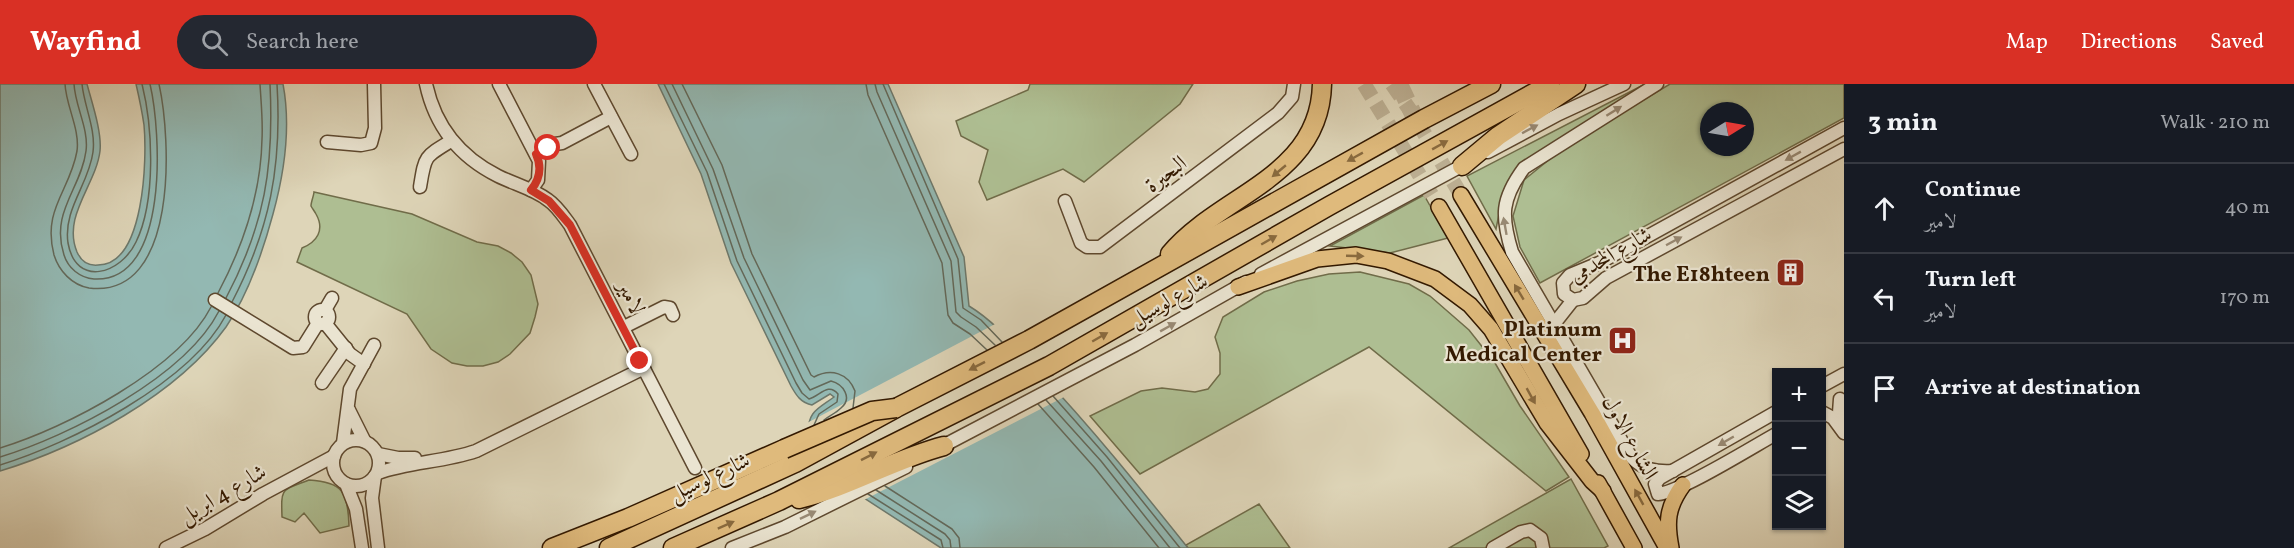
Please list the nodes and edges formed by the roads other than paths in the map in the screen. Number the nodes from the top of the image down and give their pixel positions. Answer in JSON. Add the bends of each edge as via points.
{"nodes":[{"id":1,"x":374,"y":84,"type":"edge"},
{"id":2,"x":426,"y":84,"type":"edge"},
{"id":3,"x":499,"y":84,"type":"edge"},
{"id":4,"x":594,"y":84,"type":"edge"},
{"id":5,"x":1294,"y":84,"type":"edge"},
{"id":6,"x":1322,"y":84,"type":"edge"},
{"id":7,"x":1467,"y":84,"type":"edge"},
{"id":8,"x":1491,"y":84,"type":"edge"},
{"id":9,"x":1550,"y":84,"type":"edge"},
{"id":10,"x":1576,"y":84,"type":"edge"},
{"id":11,"x":1624,"y":84,"type":"edge"},
{"id":12,"x":1657,"y":84,"type":"edge"},
{"id":13,"x":611,"y":117,"type":"junction"},
{"id":14,"x":1424,"y":119,"type":"junction"},
{"id":15,"x":1844,"y":128,"type":"edge"},
{"id":16,"x":451,"y":141,"type":"junction"},
{"id":17,"x":327,"y":142,"type":"dead end"},
{"id":18,"x":1844,"y":149,"type":"edge"},
{"id":19,"x":631,"y":154,"type":"dead end"},
{"id":20,"x":538,"y":157,"type":"junction"},
{"id":21,"x":1462,"y":166,"type":"junction"},
{"id":22,"x":420,"y":187,"type":"dead end"},
{"id":23,"x":531,"y":190,"type":"junction"},
{"id":24,"x":1461,"y":195,"type":"tunnel mouth"},
{"id":25,"x":1065,"y":201,"type":"dead end"},
{"id":26,"x":1439,"y":207,"type":"tunnel mouth"},
{"id":27,"x":1158,"y":268,"type":"junction"},
{"id":28,"x":1238,"y":286,"type":"junction"},
{"id":29,"x":332,"y":297,"type":"dead end"},
{"id":30,"x":215,"y":300,"type":"dead end"},
{"id":31,"x":1573,"y":300,"type":"junction"},
{"id":32,"x":673,"y":315,"type":"dead end"},
{"id":33,"x":322,"y":323,"type":"junction"},
{"id":34,"x":1554,"y":324,"type":"junction"},
{"id":35,"x":624,"y":327,"type":"junction"},
{"id":36,"x":346,"y":349,"type":"junction"},
{"id":37,"x":642,"y":364,"type":"junction"},
{"id":38,"x":1844,"y":374,"type":"edge"},
{"id":39,"x":322,"y":383,"type":"dead end"},
{"id":40,"x":1826,"y":383,"type":"edge"},
{"id":41,"x":1842,"y":398,"type":"edge"},
{"id":42,"x":349,"y":400,"type":"junction"},
{"id":43,"x":1826,"y":408,"type":"edge"},
{"id":44,"x":1772,"y":414,"type":"edge"},
{"id":45,"x":1826,"y":414,"type":"edge"},
{"id":46,"x":1844,"y":426,"type":"edge"},
{"id":47,"x":1844,"y":433,"type":"edge"},
{"id":48,"x":1772,"y":436,"type":"edge"},
{"id":49,"x":363,"y":440,"type":"junction"},
{"id":50,"x":343,"y":443,"type":"junction"},
{"id":51,"x":944,"y":446,"type":"joint"},
{"id":52,"x":378,"y":454,"type":"junction"},
{"id":53,"x":334,"y":456,"type":"junction"},
{"id":54,"x":789,"y":456,"type":"junction"},
{"id":55,"x":438,"y":458,"type":"junction"},
{"id":56,"x":695,"y":468,"type":"dead end"},
{"id":57,"x":1673,"y":471,"type":"junction"},
{"id":58,"x":300,"y":474,"type":"junction"},
{"id":59,"x":377,"y":475,"type":"junction"},
{"id":60,"x":342,"y":481,"type":"junction"},
{"id":61,"x":1683,"y":485,"type":"junction"},
{"id":62,"x":1602,"y":491,"type":"junction"},
{"id":63,"x":824,"y":493,"type":"junction"},
{"id":64,"x":372,"y":506,"type":"junction"},
{"id":65,"x":356,"y":508,"type":"junction"},
{"id":66,"x":166,"y":548,"type":"edge"},
{"id":67,"x":362,"y":548,"type":"edge"},
{"id":68,"x":378,"y":548,"type":"edge"},
{"id":69,"x":552,"y":548,"type":"edge"},
{"id":70,"x":609,"y":548,"type":"edge"},
{"id":71,"x":673,"y":548,"type":"edge"},
{"id":72,"x":732,"y":548,"type":"edge"},
{"id":73,"x":1492,"y":548,"type":"edge"},
{"id":74,"x":1543,"y":548,"type":"edge"},
{"id":75,"x":1634,"y":548,"type":"edge"},
{"id":76,"x":1669,"y":548,"type":"edge"}],
"edges":[{"from":1,"to":17,"type":"street","via":[[373,141],[366,145]]},
{"from":2,"to":16,"type":"street","name":"لامير","via":[[437,119]]},
{"from":3,"to":20,"type":"street"},
{"from":4,"to":13,"type":"street"},
{"from":5,"to":25,"type":"street","name":"البحيرة","via":[[1292,97],[1278,113],[1100,247],[1081,243]]},
{"from":6,"to":27,"type":"highway","one_way":true,"via":[[1316,120],[1301,148],[1275,175],[1191,233]]},
{"from":7,"to":14,"type":"highway"},
{"from":8,"to":14,"type":"highway","name":"شارع لوسيل"},
{"from":63,"to":9,"type":"highway","name":"شارع لوسيل","one_way":true},
{"from":10,"to":21,"type":"highway","via":[[1498,136]]},
{"from":21,"to":11,"type":"street","name":"شارع لوسيل","one_way":true},
{"from":34,"to":12,"type":"street","name":"الشارع الاول","one_way":true,"via":[[1512,252],[1504,226],[1506,199],[1517,177],[1532,163]]},
{"from":13,"to":19,"type":"street"},
{"from":13,"to":20,"type":"street","via":[[562,143],[559,149]]},
{"from":14,"to":27,"type":"highway","name":"شارع لوسيل","one_way":true},
{"from":15,"to":31,"type":"street","name":"شارع المجدمي","one_way":true,"via":[[1605,260],[1570,275],[1562,287],[1566,297]]},
{"from":16,"to":22,"type":"street","via":[[424,161]]},
{"from":16,"to":23,"type":"street","name":"لامير","via":[[477,165]]},
{"from":31,"to":18,"type":"street","name":"شارع المجدمي","one_way":true,"via":[[1583,298],[1606,278]]},
{"from":20,"to":23,"type":"street","via":[[540,173]]},
{"from":21,"to":28,"type":"street","name":"شارع لوسيل"},
{"from":23,"to":35,"type":"street","name":"لامير","via":[[549,201],[570,225]]},
{"from":76,"to":24,"type":"main road","name":"الشارع الاول","one_way":true},
{"from":26,"to":62,"type":"main road"},
{"from":27,"to":54,"type":"highway","name":"شارع لوسيل","one_way":true,"bridge":true,"via":[[896,408],[872,411]]},
{"from":51,"to":28,"type":"street","name":"شارع لوسيل","one_way":true},
{"from":28,"to":62,"type":"main road","one_way":true,"via":[[1317,259],[1356,255],[1388,261],[1435,279],[1470,305],[1491,329],[1548,423]]},
{"from":29,"to":33,"type":"street","via":[[325,310],[329,316]]},
{"from":30,"to":33,"type":"street","via":[[293,348],[303,346]]},
{"from":31,"to":34,"type":"street"},
{"from":32,"to":35,"type":"street","via":[[670,308],[664,307]]},
{"from":33,"to":36,"type":"street"},
{"from":34,"to":57,"type":"street","name":"الشارع الاول","via":[[1631,457],[1647,469]]},
{"from":35,"to":37,"type":"street","name":"لامير"},
{"from":36,"to":39,"type":"street"},
{"from":36,"to":42,"type":"street","via":[[369,355],[350,389]]},
{"from":37,"to":55,"type":"street","via":[[551,411]]},
{"from":37,"to":56,"type":"street","name":"لامير"},
{"from":38,"to":40,"type":"street"},
{"from":41,"to":43,"type":"street"},
{"from":41,"to":46,"type":"street","via":[[1839,413]]},
{"from":42,"to":49,"type":"street","via":[[353,421]]},
{"from":42,"to":50,"type":"street"},
{"from":44,"to":57,"type":"street","one_way":true},
{"from":45,"to":47,"type":"street"},
{"from":48,"to":61,"type":"street"},
{"from":49,"to":50,"type":"street"},
{"from":49,"to":52,"type":"street"},
{"from":50,"to":53,"type":"street"},
{"from":51,"to":63,"type":"highway","via":[[920,452]]},
{"from":52,"to":55,"type":"street"},
{"from":52,"to":59,"type":"street"},
{"from":53,"to":58,"type":"street","name":"شارع 4 ابريل"},
{"from":53,"to":60,"type":"street","via":[[333,467]]},
{"from":54,"to":69,"type":"highway"},
{"from":54,"to":70,"type":"highway","name":"شارع لوسيل"},
{"from":55,"to":59,"type":"street"},
{"from":57,"to":61,"type":"street","via":[[1657,481],[1654,486],[1658,494]]},
{"from":58,"to":60,"type":"street","name":"شارع 4 ابريل","via":[[322,471]]},
{"from":58,"to":66,"type":"street","name":"شارع 4 ابريل"},
{"from":59,"to":60,"type":"street","via":[[365,485]]},
{"from":59,"to":64,"type":"street"},
{"from":60,"to":65,"type":"street"},
{"from":61,"to":76,"type":"main road","via":[[1670,509]]},
{"from":62,"to":75,"type":"main road"},
{"from":71,"to":63,"type":"highway","name":"شارع لوسيل","one_way":true,"via":[[780,501]]},
{"from":72,"to":63,"type":"street","name":"شارع لوسيل","one_way":true,"via":[[785,526]]},
{"from":64,"to":65,"type":"street"},
{"from":64,"to":68,"type":"street"},
{"from":65,"to":67,"type":"street"},
{"from":73,"to":74,"type":"street","via":[[1530,530],[1541,538]]}]}
